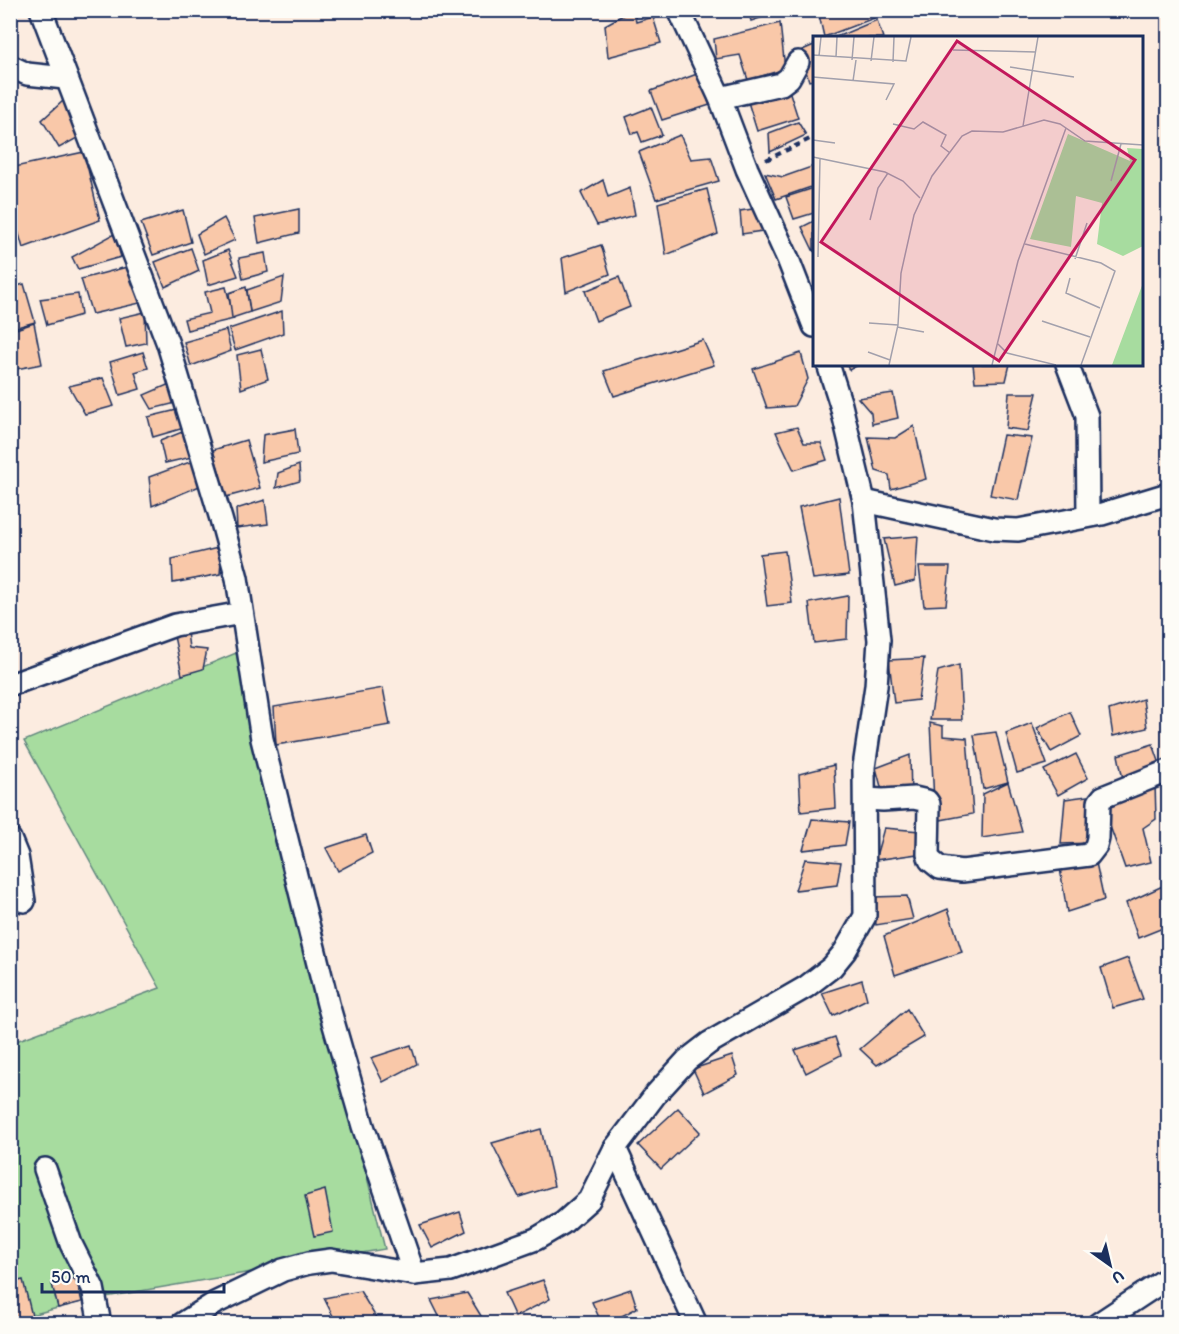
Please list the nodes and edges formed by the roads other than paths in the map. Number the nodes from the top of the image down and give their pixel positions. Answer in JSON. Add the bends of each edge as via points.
{"nodes":[{"id":1,"x":41,"y":10,"type":"edge"},
{"id":2,"x":679,"y":10,"type":"edge"},
{"id":3,"x":798,"y":63,"type":"dead end"},
{"id":4,"x":10,"y":66,"type":"edge"},
{"id":5,"x":65,"y":78,"type":"junction"},
{"id":6,"x":720,"y":98,"type":"junction"},
{"id":7,"x":813,"y":323,"type":"edge"},
{"id":8,"x":829,"y":366,"type":"edge"},
{"id":9,"x":1068,"y":366,"type":"edge"},
{"id":10,"x":1168,"y":494,"type":"edge"},
{"id":11,"x":864,"y":501,"type":"junction"},
{"id":12,"x":1088,"y":516,"type":"junction"},
{"id":13,"x":242,"y":613,"type":"junction"},
{"id":14,"x":10,"y":685,"type":"edge"},
{"id":15,"x":1168,"y":771,"type":"edge"},
{"id":16,"x":865,"y":799,"type":"junction"},
{"id":17,"x":10,"y":838,"type":"edge"},
{"id":18,"x":24,"y":901,"type":"dead end"},
{"id":19,"x":615,"y":1148,"type":"junction"},
{"id":20,"x":45,"y":1169,"type":"dead end"},
{"id":21,"x":414,"y":1274,"type":"junction"},
{"id":22,"x":1166,"y":1279,"type":"dead end"},
{"id":23,"x":100,"y":1323,"type":"edge"},
{"id":24,"x":182,"y":1323,"type":"edge"},
{"id":25,"x":696,"y":1323,"type":"edge"},
{"id":26,"x":1098,"y":1323,"type":"edge"}],
"edges":[{"from":1,"to":5,"type":"street"},
{"from":2,"to":6,"type":"street"},
{"from":3,"to":6,"type":"street","via":[[781,84]]},
{"from":4,"to":5,"type":"street","via":[[27,74]]},
{"from":5,"to":13,"type":"street","via":[[168,344],[221,519]]},
{"from":6,"to":7,"type":"street"},
{"from":8,"to":11,"type":"street"},
{"from":9,"to":12,"type":"street","via":[[1087,416]]},
{"from":10,"to":12,"type":"street"},
{"from":11,"to":12,"type":"street","via":[[994,530],[1018,530]]},
{"from":11,"to":16,"type":"street","via":[[879,640],[864,766]]},
{"from":13,"to":14,"type":"street","via":[[175,625]]},
{"from":13,"to":21,"type":"street","via":[[262,739],[328,1004],[363,1126]]},
{"from":15,"to":16,"type":"street","via":[[1103,797],[1099,802],[1096,846],[1089,855],[962,871],[940,868],[930,860],[927,801]]},
{"from":16,"to":19,"type":"street","via":[[865,916],[845,951],[832,968],[806,987],[687,1060]]},
{"from":17,"to":18,"type":"street"},
{"from":19,"to":21,"type":"street","via":[[589,1200],[563,1223],[536,1239],[451,1270]]},
{"from":19,"to":25,"type":"street"},
{"from":20,"to":23,"type":"street","via":[[71,1244],[93,1288]]},
{"from":21,"to":24,"type":"street","via":[[331,1260],[309,1263],[283,1270]]},
{"from":22,"to":26,"type":"street"}]}
